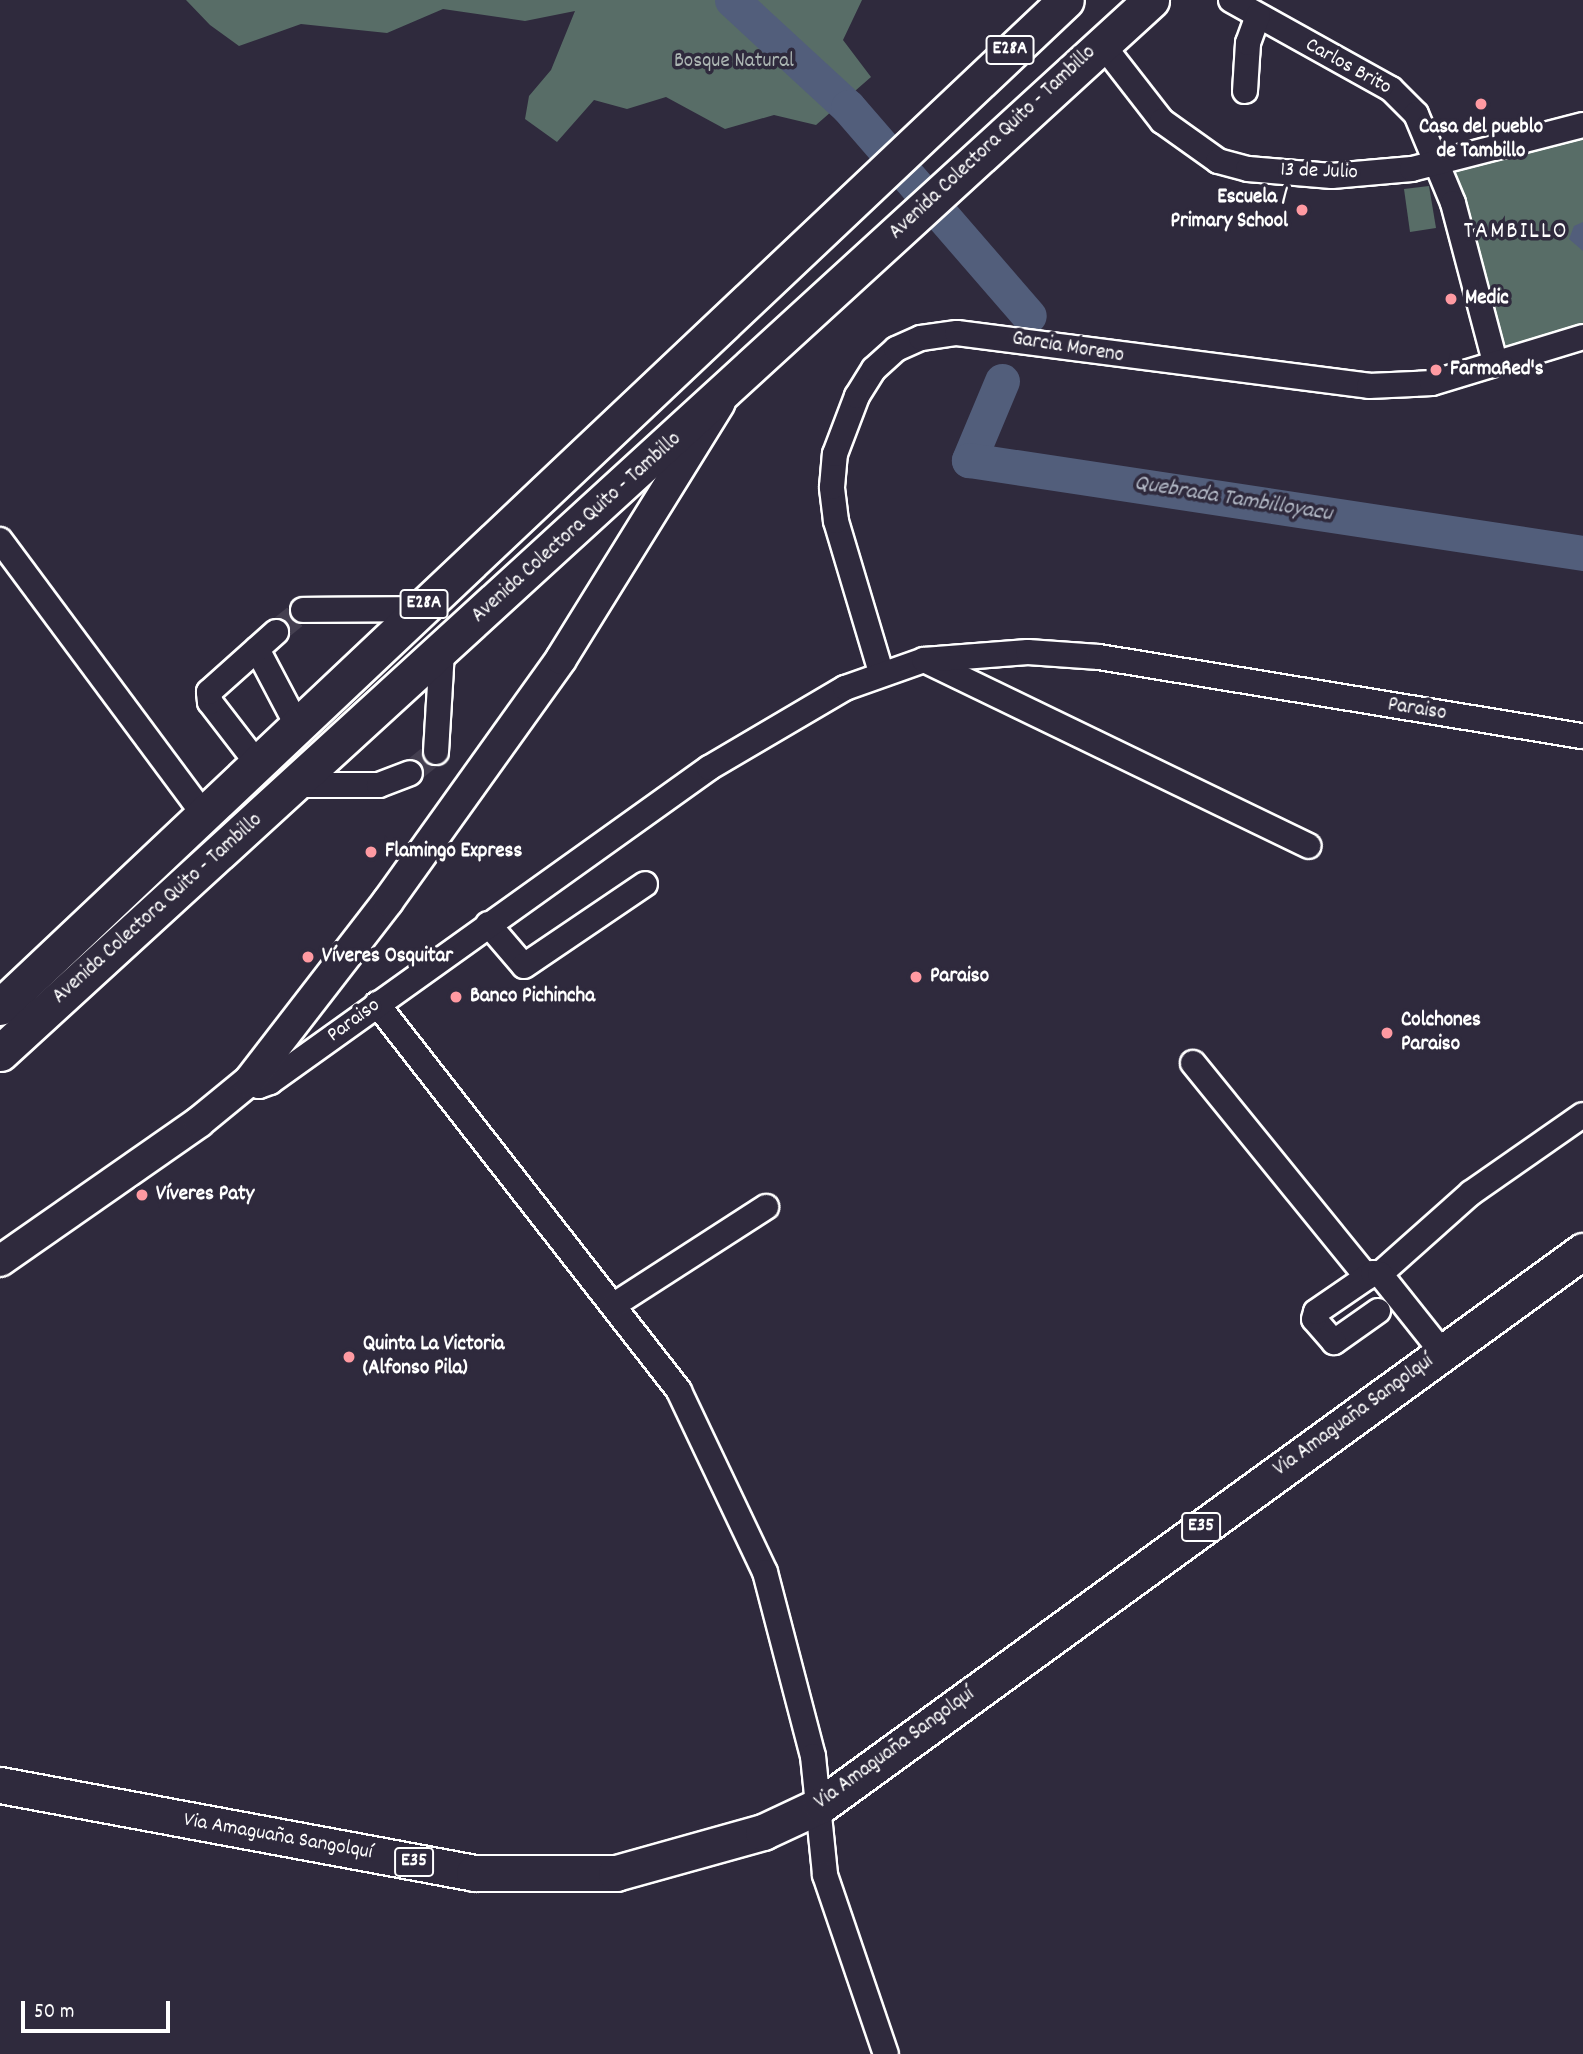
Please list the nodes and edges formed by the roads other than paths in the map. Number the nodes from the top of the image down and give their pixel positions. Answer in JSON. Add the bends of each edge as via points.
{"nodes":[{"id":1,"x":1066,"y":0,"type":"edge"},
{"id":2,"x":1151,"y":0,"type":"edge"},
{"id":3,"x":1231,"y":0,"type":"edge"},
{"id":4,"x":1258,"y":16,"type":"junction"},
{"id":5,"x":1102,"y":44,"type":"junction"},
{"id":6,"x":1245,"y":91,"type":"dead end"},
{"id":7,"x":1583,"y":125,"type":"edge"},
{"id":8,"x":1439,"y":163,"type":"junction"},
{"id":9,"x":1583,"y":337,"type":"edge"},
{"id":10,"x":1495,"y":362,"type":"junction"},
{"id":11,"x":727,"y":393,"type":"junction"},
{"id":12,"x":0,"y":540,"type":"edge"},
{"id":13,"x":419,"y":609,"type":"junction"},
{"id":14,"x":303,"y":610,"type":"tunnel mouth"},
{"id":15,"x":276,"y":632,"type":"tunnel mouth"},
{"id":16,"x":257,"y":649,"type":"junction"},
{"id":17,"x":442,"y":651,"type":"junction"},
{"id":18,"x":924,"y":660,"type":"junction"},
{"id":19,"x":881,"y":672,"type":"junction"},
{"id":20,"x":297,"y":725,"type":"junction"},
{"id":21,"x":1583,"y":736,"type":"edge"},
{"id":22,"x":436,"y":752,"type":"dead end"},
{"id":23,"x":257,"y":763,"type":"junction"},
{"id":24,"x":410,"y":773,"type":"tunnel mouth"},
{"id":25,"x":295,"y":785,"type":"junction"},
{"id":26,"x":203,"y":813,"type":"junction"},
{"id":27,"x":1308,"y":846,"type":"dead end"},
{"id":28,"x":645,"y":884,"type":"dead end"},
{"id":29,"x":488,"y":924,"type":"junction"},
{"id":30,"x":377,"y":1004,"type":"junction"},
{"id":31,"x":0,"y":1007,"type":"edge"},
{"id":32,"x":0,"y":1053,"type":"edge"},
{"id":33,"x":1193,"y":1063,"type":"dead end"},
{"id":34,"x":249,"y":1081,"type":"junction"},
{"id":35,"x":1583,"y":1115,"type":"edge"},
{"id":36,"x":766,"y":1207,"type":"dead end"},
{"id":37,"x":1583,"y":1251,"type":"edge"},
{"id":38,"x":0,"y":1261,"type":"edge"},
{"id":39,"x":1373,"y":1276,"type":"junction"},
{"id":40,"x":614,"y":1305,"type":"junction"},
{"id":41,"x":1378,"y":1311,"type":"dead end"},
{"id":42,"x":1442,"y":1352,"type":"junction"},
{"id":43,"x":0,"y":1786,"type":"edge"},
{"id":44,"x":821,"y":1805,"type":"junction"},
{"id":45,"x":886,"y":2054,"type":"edge"}],
"edges":[{"from":1,"to":13,"type":"highway","name":"Avenida Colectora Quito - Tambillo","number":"E28A"},
{"from":2,"to":5,"type":"highway","name":"Avenida Colectora Quito - Tambillo","number":"E28A"},
{"from":3,"to":4,"type":"street","name":"Carlos Brito"},
{"from":4,"to":6,"type":"street","via":[[1248,43]]},
{"from":4,"to":8,"type":"street","name":"Carlos Brito","via":[[1391,89],[1416,114]]},
{"from":5,"to":8,"type":"street","name":"13 de Julio","via":[[1163,121],[1218,161],[1248,169],[1332,176]]},
{"from":5,"to":11,"type":"highway","name":"Avenida Colectora Quito - Tambillo","number":"E28A"},
{"from":7,"to":8,"type":"street","name":"13 de Julio"},
{"from":8,"to":10,"type":"street","name":"Carlos Brito"},
{"from":9,"to":10,"type":"street","name":"Garcia Moreno"},
{"from":10,"to":19,"type":"street","name":"Garcia Moreno","via":[[1432,383],[1369,386],[957,333],[921,338],[896,349],[874,369],[857,396],[835,454],[832,487],[836,521]]},
{"from":11,"to":17,"type":"highway","name":"Avenida Colectora Quito - Tambillo","number":"E28A"},
{"from":11,"to":34,"type":"main road","name":"Paraiso","via":[[553,671],[388,901]]},
{"from":12,"to":26,"type":"street"},
{"from":13,"to":14,"type":"street"},
{"from":13,"to":20,"type":"highway","name":"Avenida Colectora Quito - Tambillo","number":"E28A"},
{"from":15,"to":16,"type":"street"},
{"from":16,"to":20,"type":"street"},
{"from":16,"to":23,"type":"street","via":[[209,692],[210,702]]},
{"from":17,"to":22,"type":"street"},
{"from":17,"to":25,"type":"highway","name":"Avenida Colectora Quito - Tambillo","number":"E28A"},
{"from":18,"to":19,"type":"street","name":"Paraiso"},
{"from":18,"to":21,"type":"street","name":"Paraiso","via":[[1028,652],[1099,657]]},
{"from":18,"to":27,"type":"street"},
{"from":19,"to":29,"type":"street","name":"Paraiso","via":[[834,694],[709,768]]},
{"from":20,"to":23,"type":"highway","name":"Avenida Colectora Quito - Tambillo","number":"E28A"},
{"from":23,"to":26,"type":"highway","name":"Avenida Colectora Quito - Tambillo","number":"E28A"},
{"from":24,"to":25,"type":"street","via":[[379,785]]},
{"from":25,"to":32,"type":"highway","name":"Avenida Colectora Quito - Tambillo","number":"E28A"},
{"from":26,"to":31,"type":"highway","name":"Avenida Colectora Quito - Tambillo","number":"E28A"},
{"from":28,"to":29,"type":"street","via":[[524,966]]},
{"from":29,"to":30,"type":"street","name":"Paraiso"},
{"from":30,"to":34,"type":"street","name":"Paraiso","via":[[270,1082],[258,1086]]},
{"from":30,"to":40,"type":"street"},
{"from":33,"to":39,"type":"street"},
{"from":34,"to":38,"type":"main road","name":"Paraiso","via":[[200,1122]]},
{"from":35,"to":39,"type":"street","via":[[1471,1193]]},
{"from":36,"to":40,"type":"street"},
{"from":37,"to":42,"type":"highway","name":"Via Amaguaña Sangolquí","number":"E35"},
{"from":39,"to":41,"type":"street","via":[[1316,1312],[1314,1319],[1334,1342]]},
{"from":39,"to":42,"type":"street"},
{"from":40,"to":44,"type":"street","via":[[679,1391],[765,1572]]},
{"from":42,"to":44,"type":"highway","name":"Via Amaguaña Sangolquí","number":"E35"},
{"from":43,"to":44,"type":"highway","name":"Via Amaguaña Sangolquí","number":"E35","via":[[474,1873],[543,1876],[616,1873],[708,1850],[763,1832]]},
{"from":44,"to":45,"type":"street","via":[[825,1875]]}]}
